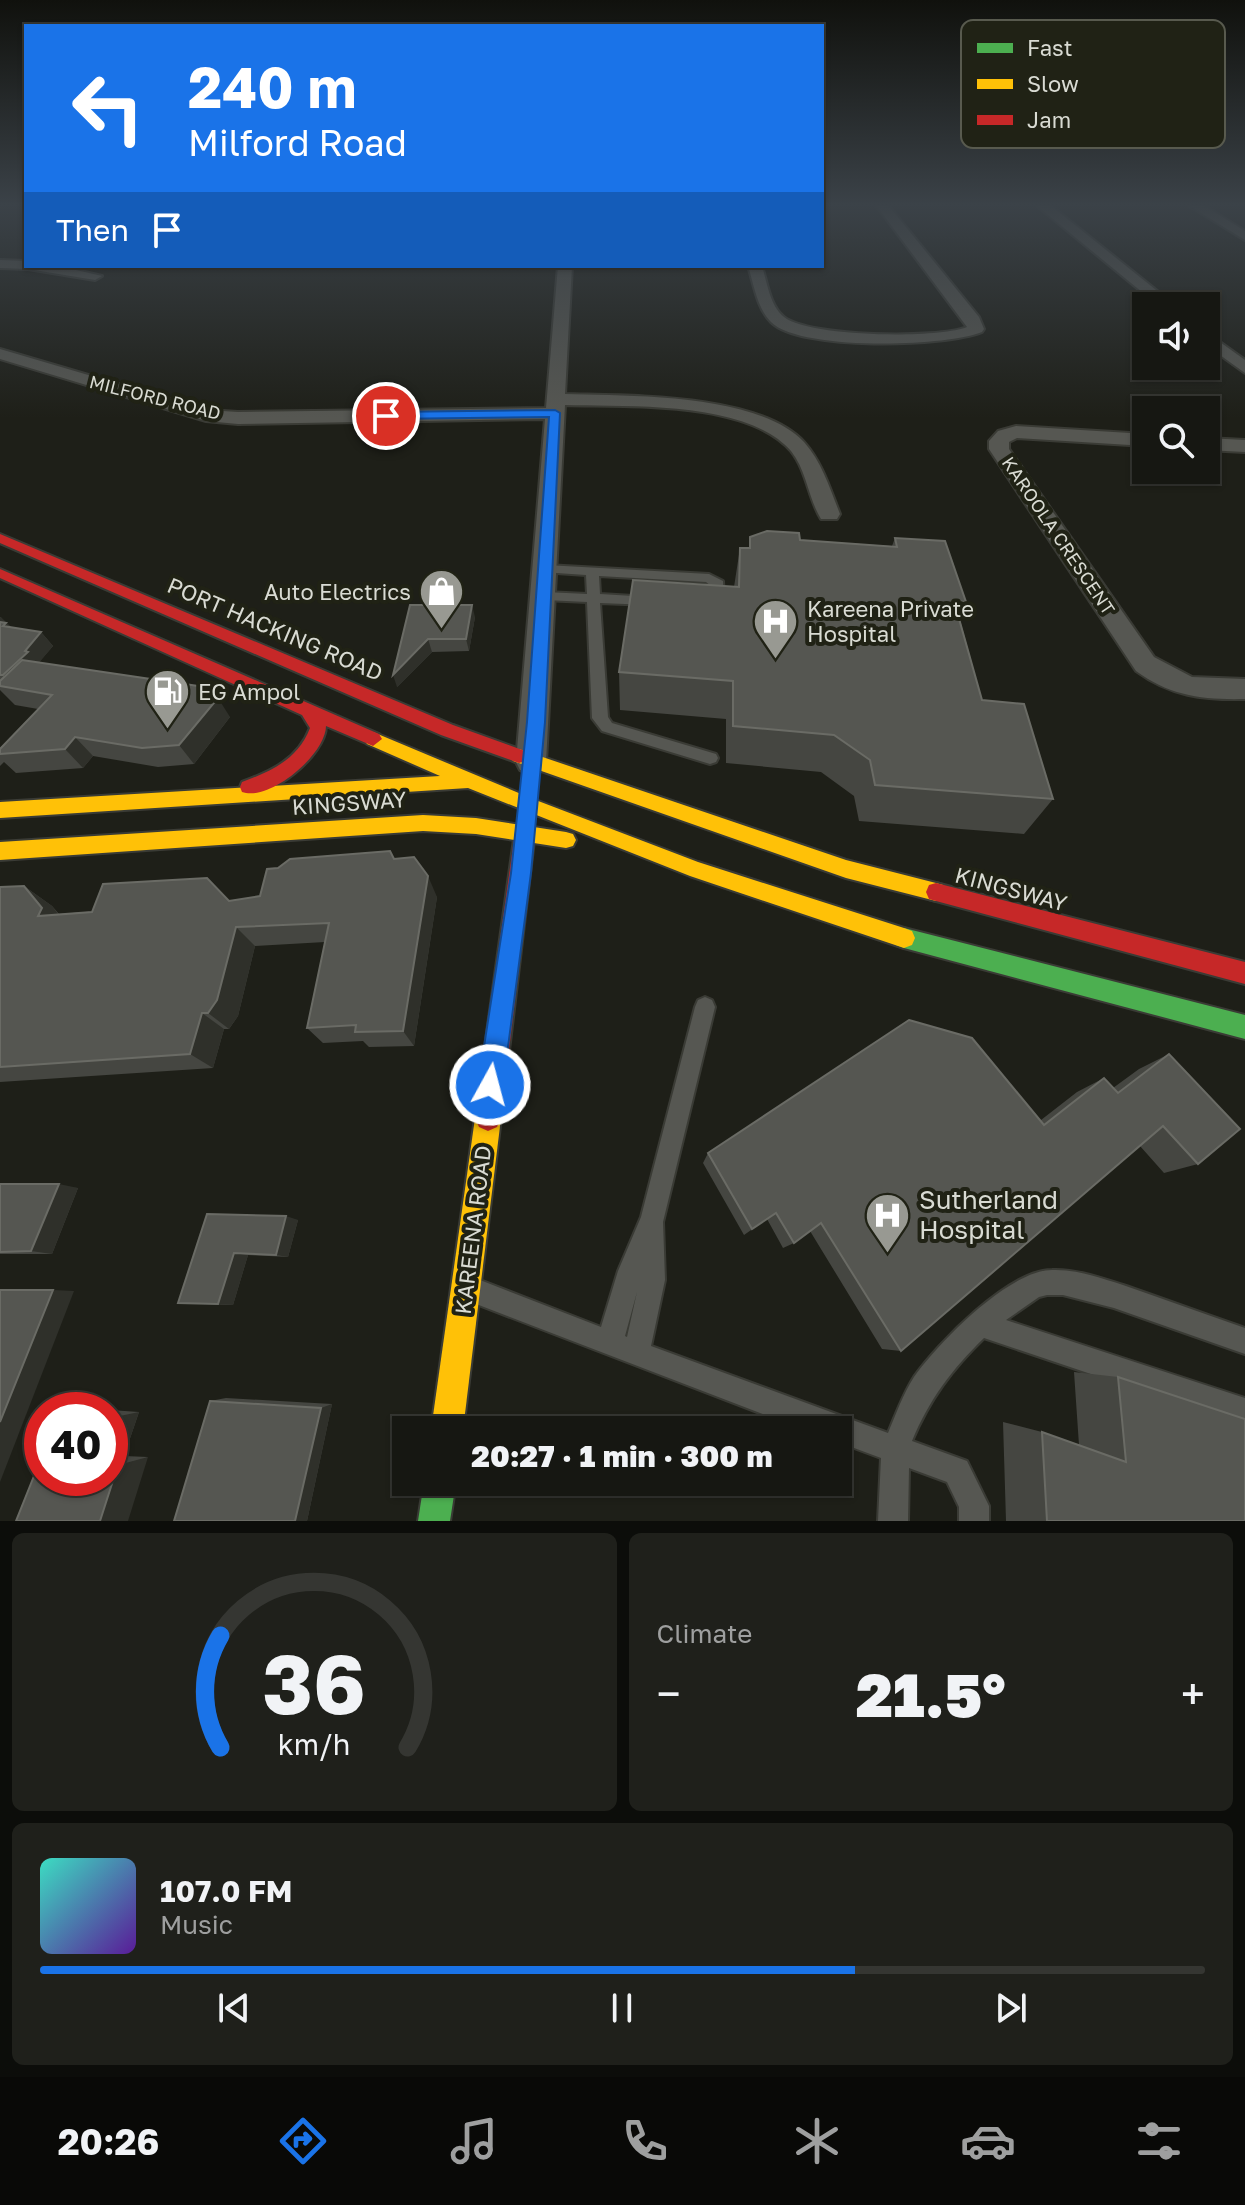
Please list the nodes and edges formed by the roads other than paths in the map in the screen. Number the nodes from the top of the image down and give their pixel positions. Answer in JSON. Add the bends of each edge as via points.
{"nodes":[{"id":1,"x":564,"y":276,"type":"edge"},
{"id":2,"x":758,"y":276,"type":"edge"},
{"id":3,"x":938,"y":276,"type":"edge"},
{"id":4,"x":1131,"y":276,"type":"edge"},
{"id":5,"x":1151,"y":292,"type":"edge"},
{"id":6,"x":1220,"y":348,"type":"edge"},
{"id":7,"x":0,"y":354,"type":"edge"},
{"id":8,"x":1245,"y":368,"type":"edge"},
{"id":9,"x":555,"y":406,"type":"junction"},
{"id":10,"x":1132,"y":439,"type":"edge"},
{"id":11,"x":1220,"y":445,"type":"edge"},
{"id":12,"x":1245,"y":446,"type":"edge"},
{"id":13,"x":829,"y":514,"type":"dead end"},
{"id":14,"x":0,"y":538,"type":"edge"},
{"id":15,"x":546,"y":569,"type":"junction"},
{"id":16,"x":592,"y":572,"type":"junction"},
{"id":17,"x":0,"y":573,"type":"edge"},
{"id":18,"x":545,"y":596,"type":"junction"},
{"id":19,"x":593,"y":598,"type":"junction"},
{"id":20,"x":665,"y":602,"type":"edge"},
{"id":21,"x":694,"y":603,"type":"edge"},
{"id":22,"x":1245,"y":689,"type":"edge"},
{"id":23,"x":307,"y":708,"type":"junction"},
{"id":24,"x":710,"y":758,"type":"dead end"},
{"id":25,"x":530,"y":774,"type":"junction"},
{"id":26,"x":475,"y":782,"type":"junction"},
{"id":27,"x":555,"y":789,"type":"dead end"},
{"id":28,"x":204,"y":798,"type":"junction"},
{"id":29,"x":526,"y":805,"type":"junction"},
{"id":30,"x":0,"y":810,"type":"edge"},
{"id":31,"x":676,"y":813,"type":"junction"},
{"id":32,"x":525,"y":832,"type":"junction"},
{"id":33,"x":0,"y":851,"type":"edge"},
{"id":34,"x":697,"y":870,"type":"junction"},
{"id":35,"x":1245,"y":973,"type":"edge"},
{"id":36,"x":705,"y":1007,"type":"dead end"},
{"id":37,"x":1245,"y":1027,"type":"edge"},
{"id":38,"x":653,"y":1218,"type":"junction"},
{"id":39,"x":468,"y":1287,"type":"junction"},
{"id":40,"x":983,"y":1325,"type":"junction"},
{"id":41,"x":1245,"y":1341,"type":"edge"},
{"id":42,"x":610,"y":1342,"type":"junction"},
{"id":43,"x":636,"y":1353,"type":"junction"},
{"id":44,"x":1245,"y":1412,"type":"edge"},
{"id":45,"x":449,"y":1416,"type":"edge"},
{"id":46,"x":895,"y":1449,"type":"junction"},
{"id":47,"x":438,"y":1496,"type":"edge"},
{"id":48,"x":434,"y":1521,"type":"edge"},
{"id":49,"x":893,"y":1521,"type":"edge"},
{"id":50,"x":974,"y":1521,"type":"edge"}],
"edges":[{"from":1,"to":9,"type":"street","name":"KAREENA ROAD"},
{"from":2,"to":3,"type":"street","via":[[771,313],[787,328],[915,338],[969,335],[976,329],[973,320]]},
{"from":4,"to":5,"type":"street"},
{"from":6,"to":8,"type":"street"},
{"from":7,"to":9,"type":"street","name":"MILFORD ROAD","via":[[206,415],[238,418]]},
{"from":9,"to":13,"type":"street","name":"MILFORD ROAD","via":[[708,409],[753,421],[792,440],[813,473]]},
{"from":9,"to":15,"type":"street","name":"KAREENA ROAD"},
{"from":10,"to":22,"type":"street","name":"KAROOLA CRESCENT","via":[[1016,432],[999,441],[999,449],[1145,664],[1165,680],[1193,690]]},
{"from":11,"to":12,"type":"street"},
{"from":14,"to":25,"type":"main road","name":"PORT HACKING ROAD","via":[[449,731]]},
{"from":15,"to":16,"type":"lane"},
{"from":15,"to":18,"type":"street","name":"KAREENA ROAD"},
{"from":16,"to":19,"type":"lane"},
{"from":16,"to":21,"type":"lane","via":[[709,578],[718,584],[717,599]]},
{"from":17,"to":23,"type":"main road"},
{"from":18,"to":19,"type":"lane"},
{"from":18,"to":25,"type":"street","name":"KAREENA ROAD"},
{"from":19,"to":20,"type":"lane"},
{"from":19,"to":24,"type":"lane","via":[[600,718],[607,727]]},
{"from":23,"to":26,"type":"main road"},
{"from":23,"to":28,"type":"main road","via":[[319,728],[303,759],[267,781]]},
{"from":25,"to":26,"type":"main road","name":"KINGSWAY"},
{"from":25,"to":29,"type":"main road","name":"KAREENA ROAD"},
{"from":25,"to":31,"type":"main road","name":"KINGSWAY"},
{"from":26,"to":28,"type":"main road","name":"KINGSWAY"},
{"from":26,"to":29,"type":"main road"},
{"from":27,"to":31,"type":"main road","name":"KINGSWAY"},
{"from":28,"to":30,"type":"main road","name":"KINGSWAY"},
{"from":29,"to":32,"type":"main road","name":"KAREENA ROAD"},
{"from":29,"to":34,"type":"main road","name":"KINGSWAY"},
{"from":31,"to":35,"type":"main road","name":"KINGSWAY","via":[[846,869]]},
{"from":32,"to":33,"type":"main road","name":"KINGSWAY","via":[[423,823]]},
{"from":32,"to":34,"type":"main road","name":"KINGSWAY"},
{"from":32,"to":39,"type":"main road","name":"KAREENA ROAD"},
{"from":34,"to":37,"type":"main road","name":"KINGSWAY","via":[[881,932]]},
{"from":36,"to":38,"type":"lane"},
{"from":38,"to":42,"type":"lane","via":[[630,1271]]},
{"from":38,"to":43,"type":"lane","via":[[652,1280]]},
{"from":39,"to":42,"type":"lane"},
{"from":39,"to":45,"type":"main road","name":"KAREENA ROAD"},
{"from":40,"to":41,"type":"lane","via":[[1021,1294],[1047,1282],[1087,1287]]},
{"from":40,"to":44,"type":"lane"},
{"from":40,"to":46,"type":"lane","via":[[923,1387]]},
{"from":42,"to":43,"type":"lane"},
{"from":43,"to":46,"type":"lane"},
{"from":46,"to":49,"type":"lane"},
{"from":46,"to":50,"type":"lane","via":[[957,1471],[974,1506]]},
{"from":47,"to":48,"type":"main road"}]}
